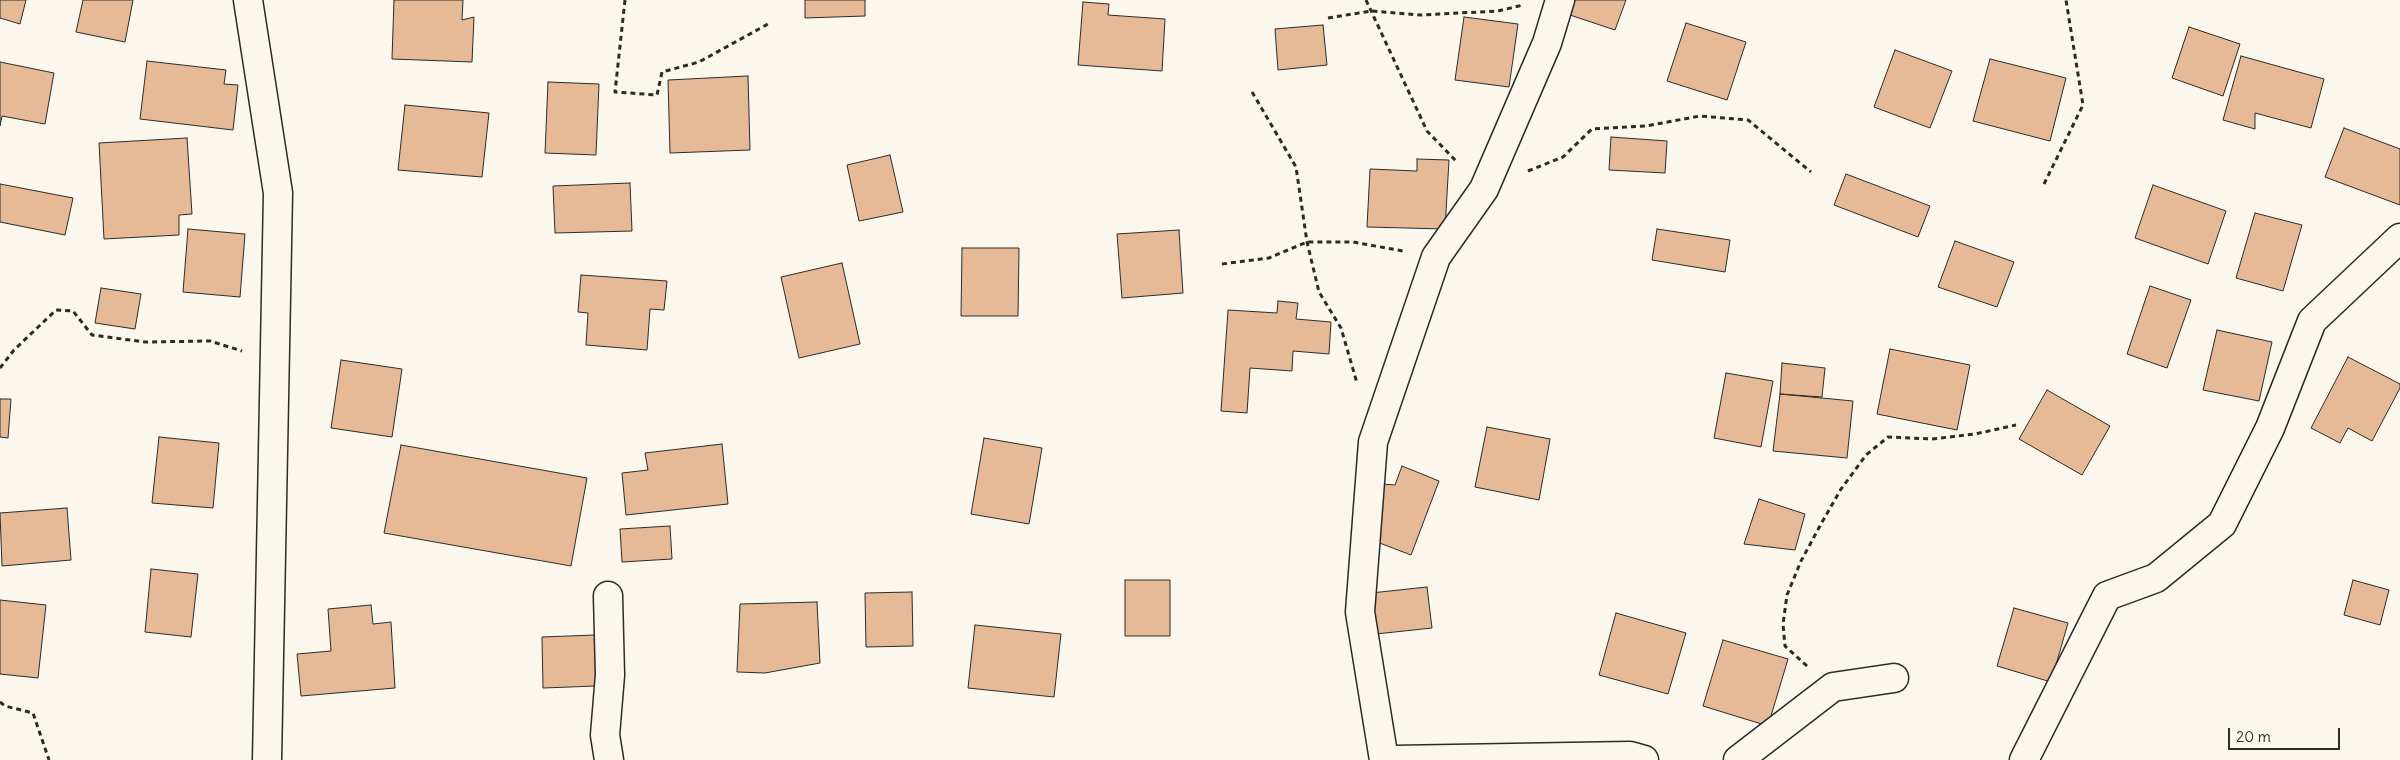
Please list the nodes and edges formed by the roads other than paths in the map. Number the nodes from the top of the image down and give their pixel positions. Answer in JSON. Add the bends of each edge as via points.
{"nodes":[{"id":1,"x":248,"y":0,"type":"edge"},
{"id":2,"x":1560,"y":0,"type":"edge"},
{"id":3,"x":2400,"y":238,"type":"edge"},
{"id":4,"x":608,"y":596,"type":"dead end"},
{"id":5,"x":1894,"y":678,"type":"dead end"},
{"id":6,"x":267,"y":760,"type":"edge"},
{"id":7,"x":609,"y":760,"type":"edge"},
{"id":8,"x":1384,"y":760,"type":"edge"},
{"id":9,"x":1394,"y":760,"type":"edge"},
{"id":10,"x":1644,"y":760,"type":"edge"},
{"id":11,"x":1738,"y":760,"type":"edge"},
{"id":12,"x":2024,"y":760,"type":"edge"}],
"edges":[{"from":1,"to":6,"type":"street","via":[[278,193]]},
{"from":2,"to":8,"type":"street","via":[[1547,43],[1484,189],[1436,257],[1373,442],[1360,612]]},
{"from":3,"to":12,"type":"street","via":[[2312,321],[2270,428],[2222,524],[2156,578],[2107,596]]},
{"from":4,"to":7,"type":"street","via":[[610,675],[605,735]]},
{"from":5,"to":11,"type":"street","via":[[1833,687]]},
{"from":9,"to":10,"type":"street","via":[[1630,756]]}]}
